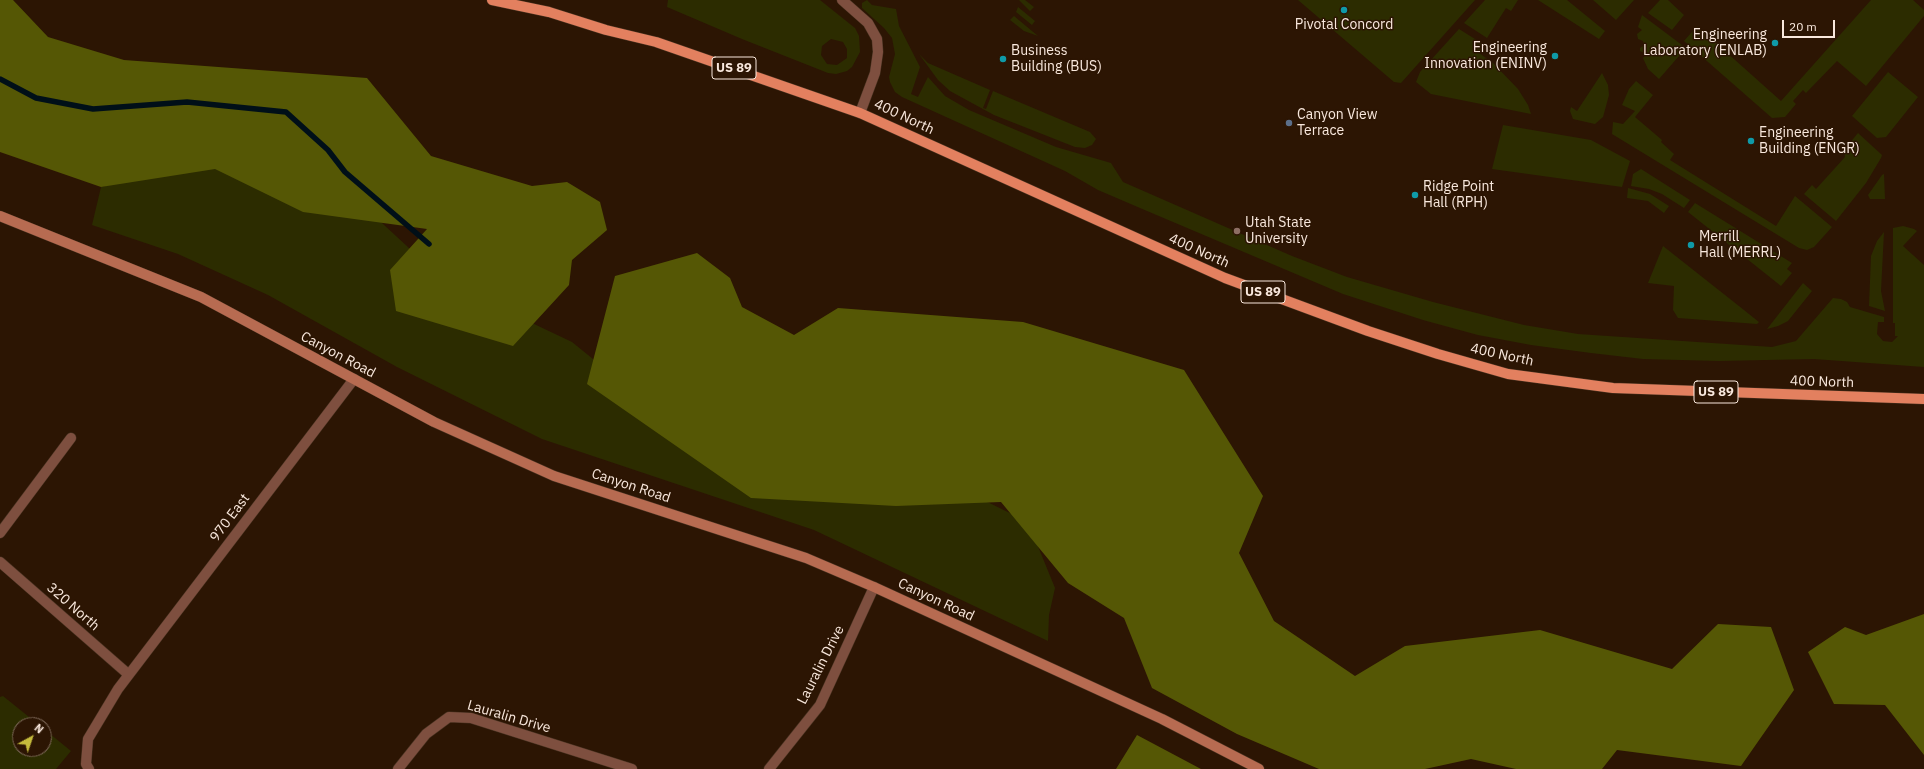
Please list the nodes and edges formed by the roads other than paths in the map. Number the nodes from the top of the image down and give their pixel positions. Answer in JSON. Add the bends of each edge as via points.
{"nodes":[{"id":1,"x":492,"y":0,"type":"edge"},
{"id":2,"x":842,"y":0,"type":"edge"},
{"id":3,"x":860,"y":113,"type":"junction"},
{"id":4,"x":0,"y":216,"type":"edge"},
{"id":5,"x":354,"y":379,"type":"junction"},
{"id":6,"x":1924,"y":399,"type":"edge"},
{"id":7,"x":71,"y":438,"type":"dead end"},
{"id":8,"x":0,"y":533,"type":"edge"},
{"id":9,"x":0,"y":562,"type":"edge"},
{"id":10,"x":874,"y":587,"type":"junction"},
{"id":11,"x":128,"y":674,"type":"junction"},
{"id":12,"x":89,"y":769,"type":"edge"},
{"id":13,"x":398,"y":769,"type":"edge"},
{"id":14,"x":632,"y":769,"type":"edge"},
{"id":15,"x":769,"y":769,"type":"edge"},
{"id":16,"x":1259,"y":769,"type":"edge"}],
"edges":[{"from":1,"to":3,"type":"main road","name":"400 North","number":"US 89","via":[[549,12],[656,42]]},
{"from":2,"to":3,"type":"street","via":[[868,23],[876,39],[878,52],[875,73]]},
{"from":3,"to":6,"type":"main road","name":"400 North","number":"US 89","via":[[1225,278],[1375,333],[1508,374],[1613,388]]},
{"from":4,"to":5,"type":"street","name":"Canyon Road","via":[[201,297]]},
{"from":5,"to":10,"type":"street","name":"Canyon Road","via":[[434,422],[554,476],[806,558]]},
{"from":5,"to":11,"type":"street","name":"970 East"},
{"from":7,"to":8,"type":"street"},
{"from":9,"to":11,"type":"street","name":"320 North"},
{"from":10,"to":15,"type":"street","name":"Lauralin Drive","via":[[820,705]]},
{"from":10,"to":16,"type":"street","name":"Canyon Road","via":[[1162,719]]},
{"from":11,"to":12,"type":"street","via":[[88,738],[86,764]]},
{"from":13,"to":14,"type":"street","name":"Lauralin Drive","via":[[426,734],[449,717],[471,718]]}]}
